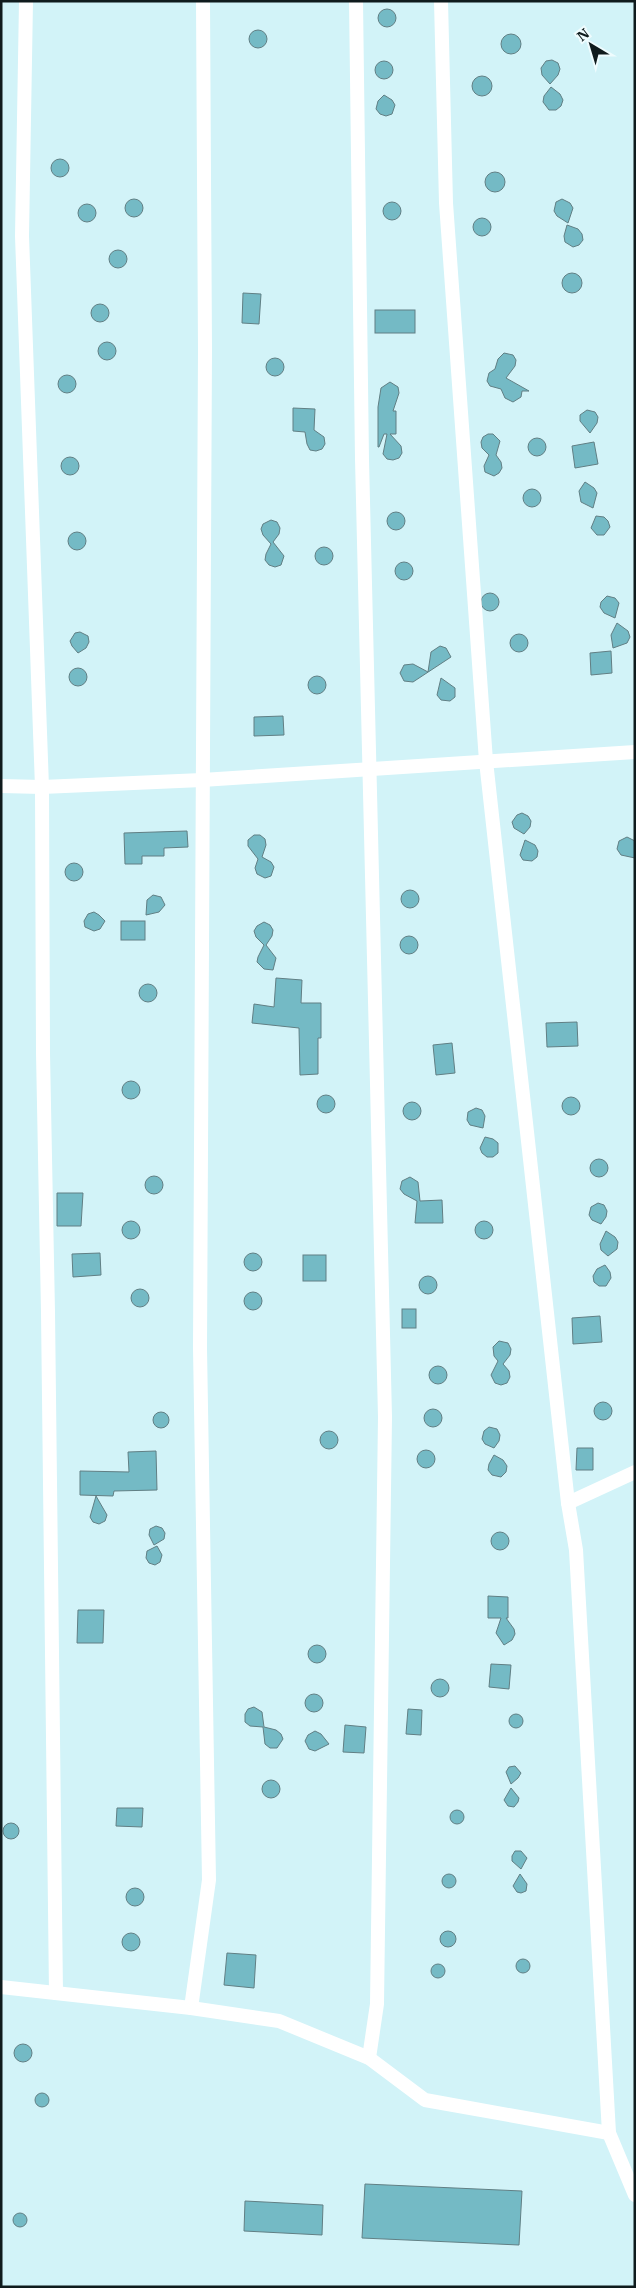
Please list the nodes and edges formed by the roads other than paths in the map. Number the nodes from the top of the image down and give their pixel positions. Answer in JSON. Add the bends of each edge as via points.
{"nodes":[{"id":1,"x":26,"y":1,"type":"edge"},
{"id":2,"x":203,"y":1,"type":"edge"},
{"id":3,"x":356,"y":1,"type":"edge"},
{"id":4,"x":441,"y":1,"type":"edge"},
{"id":5,"x":635,"y":752,"type":"edge"},
{"id":6,"x":486,"y":761,"type":"junction"},
{"id":7,"x":371,"y":769,"type":"junction"},
{"id":8,"x":202,"y":780,"type":"junction"},
{"id":9,"x":1,"y":786,"type":"edge"},
{"id":10,"x":42,"y":787,"type":"junction"},
{"id":11,"x":635,"y":1472,"type":"edge"},
{"id":12,"x":568,"y":1503,"type":"junction"},
{"id":13,"x":1,"y":1987,"type":"edge"},
{"id":14,"x":56,"y":1993,"type":"junction"},
{"id":15,"x":191,"y":2008,"type":"junction"},
{"id":16,"x":369,"y":2058,"type":"junction"},
{"id":17,"x":609,"y":2133,"type":"junction"},
{"id":18,"x":635,"y":2195,"type":"edge"}],
"edges":[{"from":1,"to":10,"type":"street","via":[[22,236]]},
{"from":2,"to":8,"type":"street"},
{"from":3,"to":7,"type":"street","via":[[362,459]]},
{"from":4,"to":6,"type":"street","via":[[446,203]]},
{"from":5,"to":6,"type":"street"},
{"from":6,"to":7,"type":"street"},
{"from":6,"to":12,"type":"street"},
{"from":7,"to":8,"type":"street"},
{"from":7,"to":16,"type":"street","via":[[386,1417],[377,2004]]},
{"from":8,"to":10,"type":"street"},
{"from":8,"to":15,"type":"street","via":[[200,1348],[209,1880]]},
{"from":9,"to":10,"type":"street"},
{"from":10,"to":14,"type":"street","via":[[42,1054]]},
{"from":11,"to":12,"type":"street"},
{"from":12,"to":17,"type":"street","via":[[576,1550]]},
{"from":13,"to":14,"type":"street"},
{"from":14,"to":15,"type":"street"},
{"from":15,"to":16,"type":"street","via":[[279,2021]]},
{"from":16,"to":17,"type":"street","via":[[425,2100]]},
{"from":17,"to":18,"type":"street"}]}
